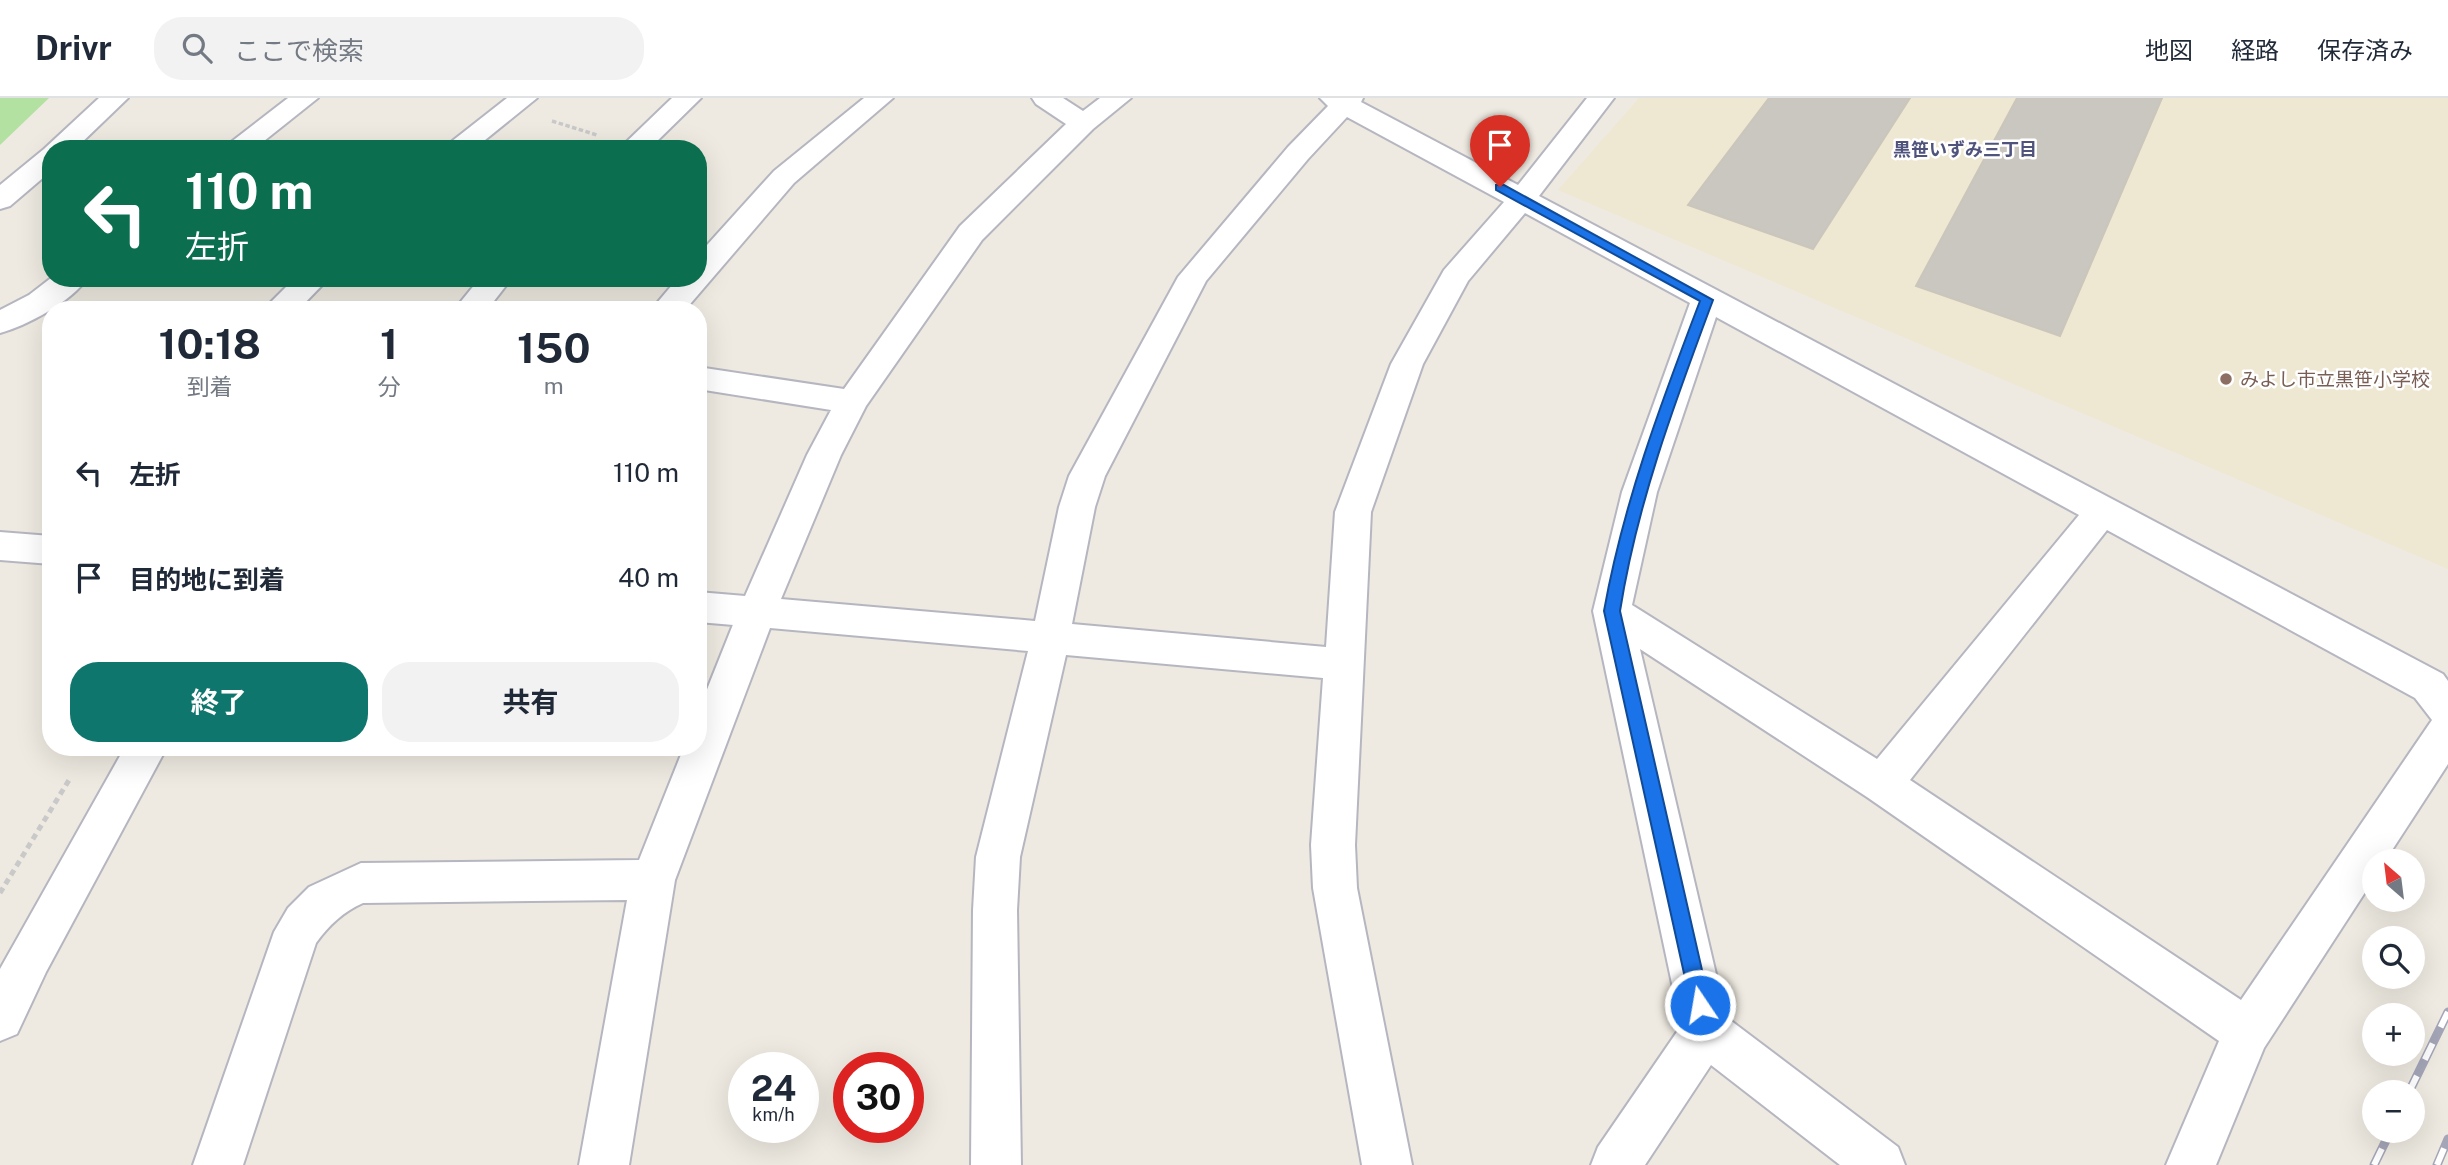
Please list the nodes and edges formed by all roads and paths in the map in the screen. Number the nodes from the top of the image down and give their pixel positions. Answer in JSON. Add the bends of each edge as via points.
{"nodes":[{"id":1,"x":115,"y":98,"type":"edge"},
{"id":2,"x":305,"y":98,"type":"edge"},
{"id":3,"x":688,"y":98,"type":"edge"},
{"id":4,"x":880,"y":98,"type":"edge"},
{"id":5,"x":1045,"y":98,"type":"edge"},
{"id":6,"x":1118,"y":98,"type":"edge"},
{"id":7,"x":1601,"y":98,"type":"edge"},
{"id":8,"x":1342,"y":100,"type":"edge"},
{"id":9,"x":516,"y":103,"type":"edge"},
{"id":10,"x":1083,"y":123,"type":"junction"},
{"id":11,"x":68,"y":140,"type":"edge"},
{"id":12,"x":248,"y":140,"type":"edge"},
{"id":13,"x":468,"y":140,"type":"edge"},
{"id":14,"x":613,"y":140,"type":"edge"},
{"id":15,"x":643,"y":140,"type":"edge"},
{"id":16,"x":42,"y":164,"type":"edge"},
{"id":17,"x":1522,"y":199,"type":"junction"},
{"id":18,"x":0,"y":200,"type":"edge"},
{"id":19,"x":707,"y":264,"type":"edge"},
{"id":20,"x":60,"y":287,"type":"edge"},
{"id":21,"x":304,"y":287,"type":"edge"},
{"id":22,"x":489,"y":287,"type":"edge"},
{"id":23,"x":687,"y":287,"type":"edge"},
{"id":24,"x":0,"y":294,"type":"edge"},
{"id":25,"x":1707,"y":300,"type":"junction"},
{"id":26,"x":289,"y":301,"type":"edge"},
{"id":27,"x":478,"y":301,"type":"edge"},
{"id":28,"x":675,"y":301,"type":"edge"},
{"id":29,"x":40,"y":302,"type":"junction"},
{"id":30,"x":0,"y":323,"type":"edge"},
{"id":31,"x":707,"y":379,"type":"edge"},
{"id":32,"x":852,"y":402,"type":"junction"},
{"id":33,"x":2102,"y":511,"type":"junction"},
{"id":34,"x":0,"y":546,"type":"edge"},
{"id":35,"x":42,"y":549,"type":"edge"},
{"id":36,"x":707,"y":608,"type":"edge"},
{"id":37,"x":1612,"y":611,"type":"junction"},
{"id":38,"x":757,"y":612,"type":"junction"},
{"id":39,"x":1050,"y":639,"type":"junction"},
{"id":40,"x":1343,"y":664,"type":"junction"},
{"id":41,"x":2448,"y":710,"type":"edge"},
{"id":42,"x":2448,"y":730,"type":"edge"},
{"id":43,"x":707,"y":741,"type":"edge"},
{"id":44,"x":142,"y":756,"type":"edge"},
{"id":45,"x":701,"y":756,"type":"edge"},
{"id":46,"x":75,"y":770,"type":"dead end"},
{"id":47,"x":1882,"y":784,"type":"junction"},
{"id":48,"x":653,"y":880,"type":"junction"},
{"id":49,"x":0,"y":893,"type":"edge"},
{"id":50,"x":0,"y":1018,"type":"edge"},
{"id":51,"x":1706,"y":1031,"type":"junction"},
{"id":52,"x":2247,"y":1032,"type":"junction"},
{"id":53,"x":218,"y":1165,"type":"edge"},
{"id":54,"x":604,"y":1165,"type":"edge"},
{"id":55,"x":996,"y":1165,"type":"edge"},
{"id":56,"x":1387,"y":1165,"type":"edge"},
{"id":57,"x":1616,"y":1165,"type":"edge"},
{"id":58,"x":1880,"y":1165,"type":"edge"},
{"id":59,"x":2191,"y":1165,"type":"edge"}],
"edges":[{"from":1,"to":11,"type":"street"},
{"from":2,"to":12,"type":"street"},
{"from":3,"to":15,"type":"street"},
{"from":4,"to":19,"type":"street","via":[[784,177]]},
{"from":5,"to":10,"type":"street"},
{"from":6,"to":10,"type":"street"},
{"from":7,"to":17,"type":"street"},
{"from":8,"to":17,"type":"street"},
{"from":8,"to":39,"type":"street","via":[[1194,277],[1130,390],[1084,486]]},
{"from":9,"to":13,"type":"street"},
{"from":9,"to":14,"type":"path"},
{"from":10,"to":32,"type":"street","via":[[971,233]]},
{"from":16,"to":18,"type":"street"},
{"from":17,"to":25,"type":"street"},
{"from":17,"to":40,"type":"street","via":[[1455,277],[1407,363],[1353,512]]},
{"from":20,"to":29,"type":"street"},
{"from":21,"to":26,"type":"street"},
{"from":22,"to":27,"type":"street"},
{"from":23,"to":28,"type":"street"},
{"from":24,"to":29,"type":"street"},
{"from":25,"to":33,"type":"street"},
{"from":25,"to":37,"type":"street","via":[[1667,405],[1622,549]]},
{"from":29,"to":30,"type":"street"},
{"from":31,"to":32,"type":"street"},
{"from":32,"to":38,"type":"street","via":[[824,455]]},
{"from":33,"to":41,"type":"street","via":[[2429,685]]},
{"from":33,"to":47,"type":"street"},
{"from":34,"to":35,"type":"street"},
{"from":36,"to":38,"type":"street"},
{"from":37,"to":47,"type":"street"},
{"from":37,"to":51,"type":"street"},
{"from":38,"to":39,"type":"street"},
{"from":38,"to":43,"type":"street"},
{"from":39,"to":40,"type":"street"},
{"from":39,"to":55,"type":"street","via":[[998,858]]},
{"from":40,"to":56,"type":"street","via":[[1333,845],[1335,888]]},
{"from":42,"to":52,"type":"street"},
{"from":44,"to":50,"type":"street"},
{"from":45,"to":48,"type":"street"},
{"from":46,"to":49,"type":"path"},
{"from":47,"to":52,"type":"street"},
{"from":48,"to":53,"type":"street","via":[[361,883],[334,894],[312,911],[296,932]]},
{"from":48,"to":54,"type":"street"},
{"from":51,"to":57,"type":"street"},
{"from":51,"to":58,"type":"street"},
{"from":52,"to":59,"type":"street"}]}
